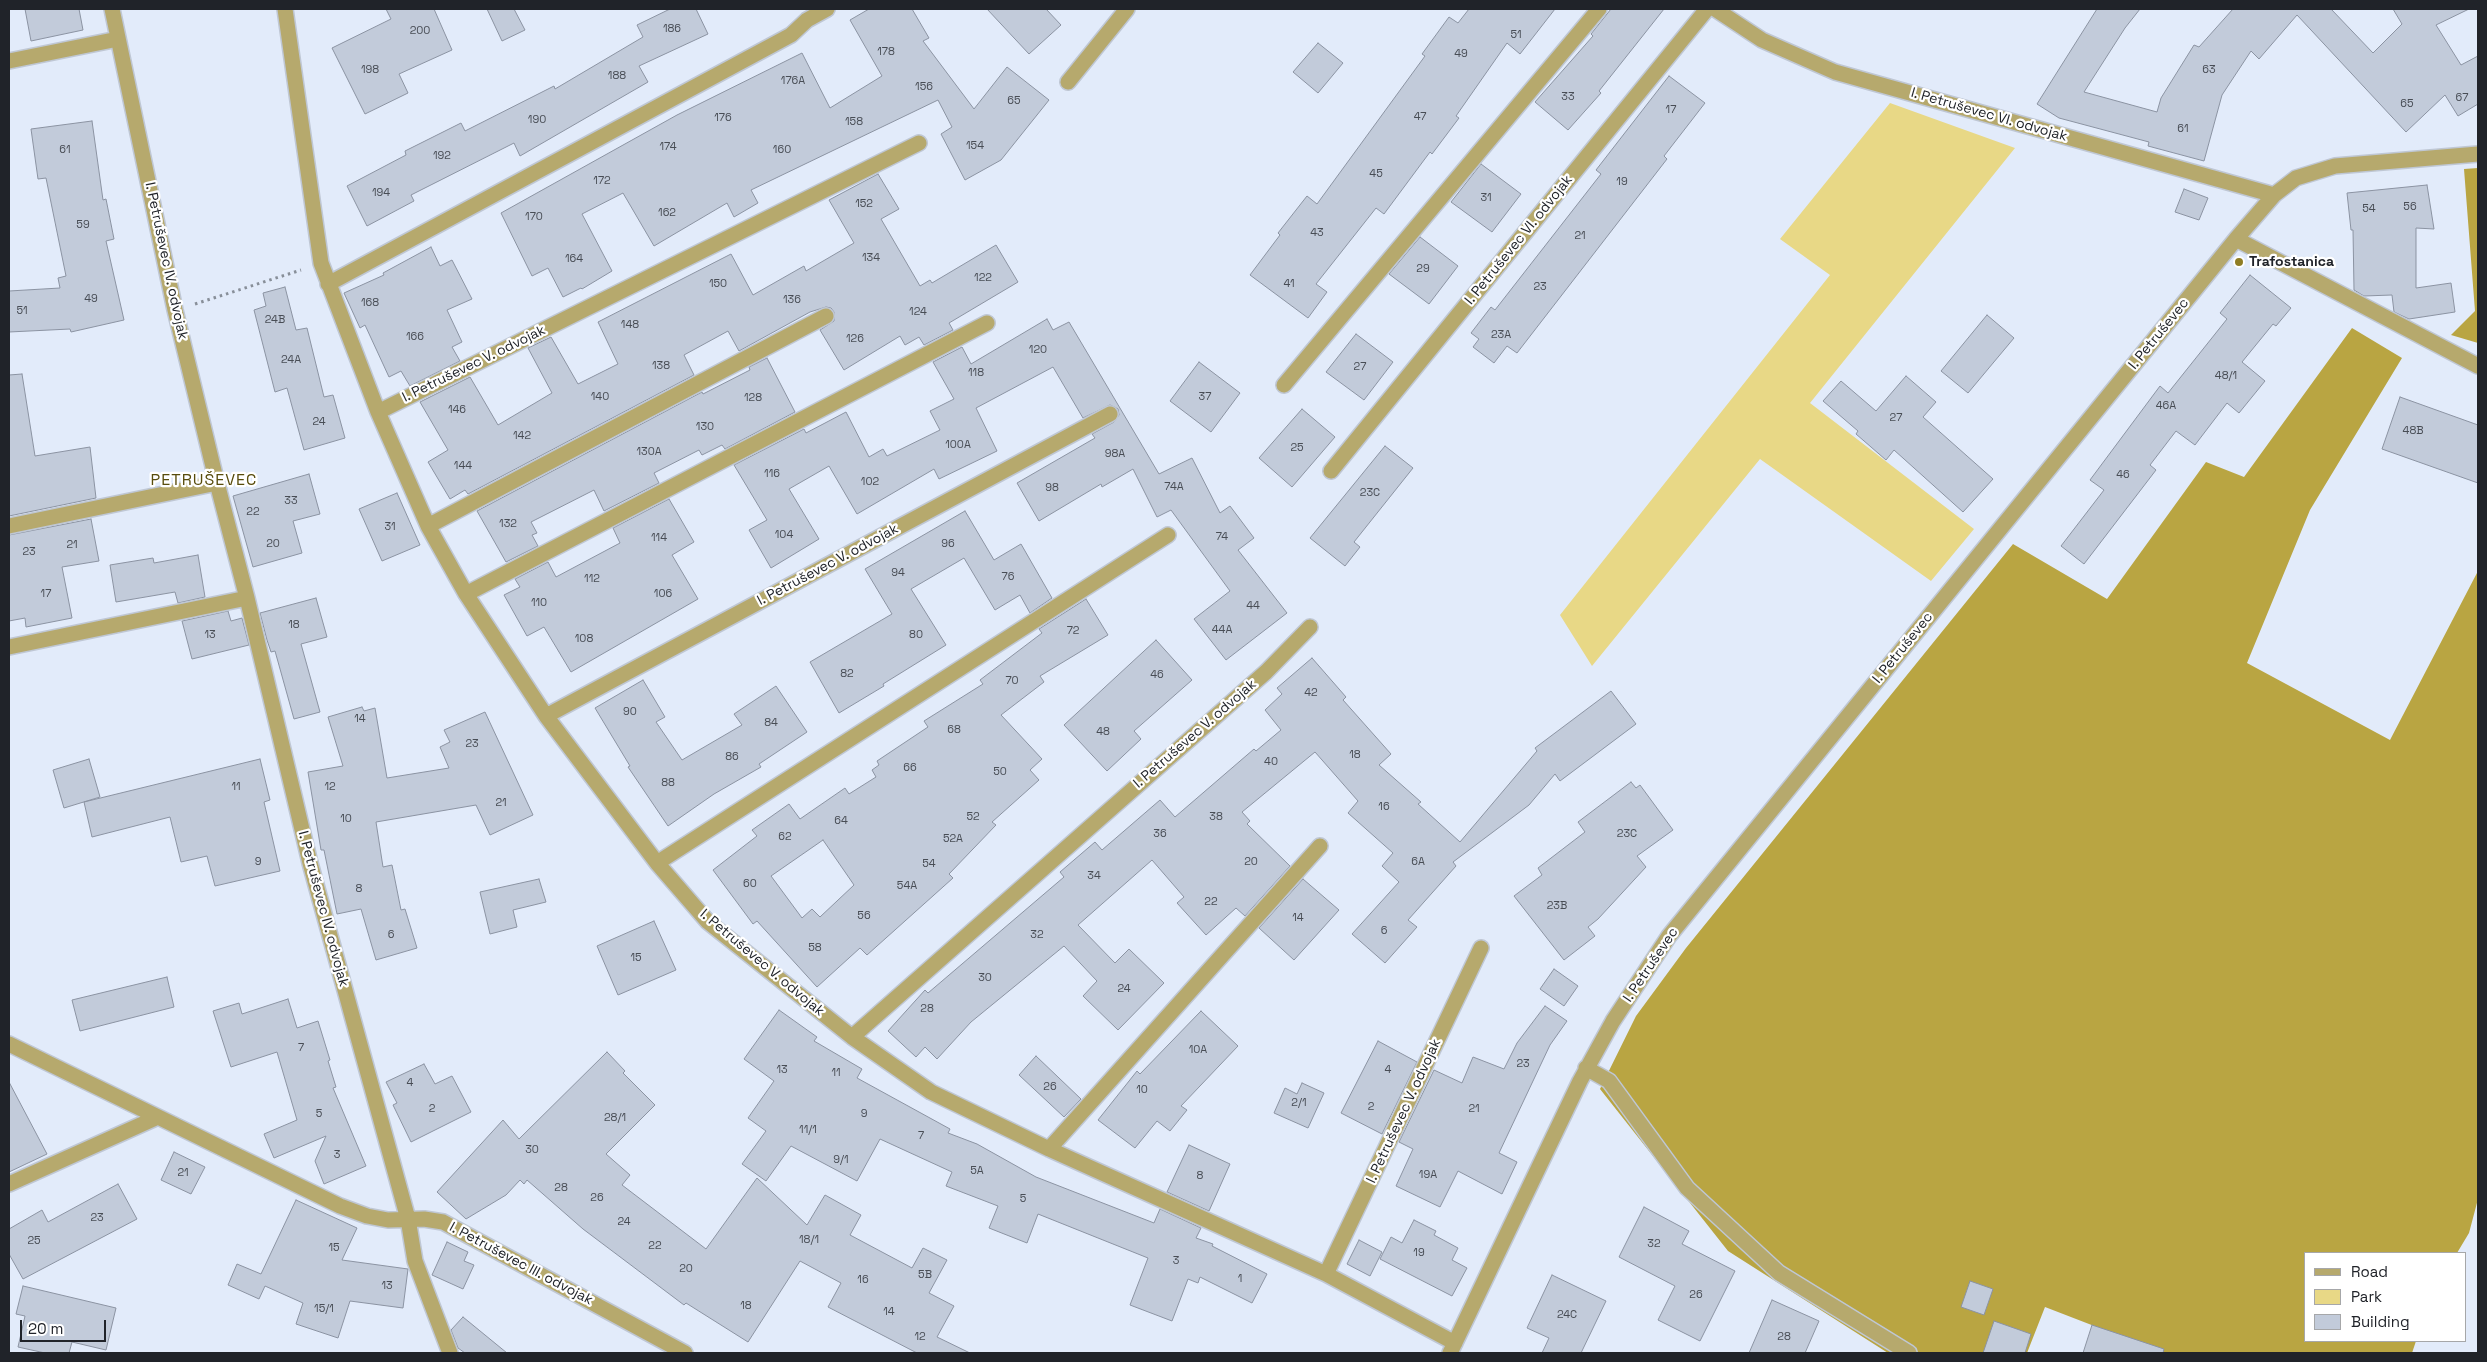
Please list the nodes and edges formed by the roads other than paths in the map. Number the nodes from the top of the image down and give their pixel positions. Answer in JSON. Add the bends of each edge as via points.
{"nodes":[{"id":1,"x":112,"y":9,"type":"edge"},
{"id":2,"x":827,"y":9,"type":"edge"},
{"id":3,"x":1128,"y":9,"type":"edge"},
{"id":4,"x":1599,"y":9,"type":"edge"},
{"id":5,"x":1708,"y":9,"type":"edge"},
{"id":6,"x":1715,"y":9,"type":"edge"},
{"id":7,"x":289,"y":11,"type":"edge"},
{"id":8,"x":118,"y":40,"type":"junction"},
{"id":9,"x":9,"y":61,"type":"edge"},
{"id":10,"x":1068,"y":82,"type":"dead end"},
{"id":11,"x":918,"y":143,"type":"dead end"},
{"id":12,"x":2478,"y":154,"type":"edge"},
{"id":13,"x":2274,"y":195,"type":"junction"},
{"id":14,"x":2236,"y":239,"type":"junction"},
{"id":15,"x":328,"y":284,"type":"junction"},
{"id":16,"x":826,"y":316,"type":"dead end"},
{"id":17,"x":987,"y":323,"type":"dead end"},
{"id":18,"x":2478,"y":366,"type":"edge"},
{"id":19,"x":1284,"y":386,"type":"dead end"},
{"id":20,"x":378,"y":412,"type":"junction"},
{"id":21,"x":1110,"y":414,"type":"dead end"},
{"id":22,"x":1332,"y":471,"type":"dead end"},
{"id":23,"x":216,"y":483,"type":"junction"},
{"id":24,"x":9,"y":526,"type":"edge"},
{"id":25,"x":428,"y":526,"type":"junction"},
{"id":26,"x":1168,"y":535,"type":"dead end"},
{"id":27,"x":466,"y":594,"type":"junction"},
{"id":28,"x":247,"y":598,"type":"junction"},
{"id":29,"x":1310,"y":627,"type":"dead end"},
{"id":30,"x":9,"y":647,"type":"edge"},
{"id":31,"x":546,"y":716,"type":"junction"},
{"id":32,"x":1320,"y":846,"type":"dead end"},
{"id":33,"x":657,"y":863,"type":"junction"},
{"id":34,"x":1481,"y":948,"type":"dead end"},
{"id":35,"x":852,"y":1037,"type":"junction"},
{"id":36,"x":9,"y":1044,"type":"edge"},
{"id":37,"x":1586,"y":1068,"type":"junction"},
{"id":38,"x":158,"y":1117,"type":"junction"},
{"id":39,"x":1049,"y":1149,"type":"junction"},
{"id":40,"x":9,"y":1184,"type":"edge"},
{"id":41,"x":408,"y":1219,"type":"junction"},
{"id":42,"x":1326,"y":1274,"type":"junction"},
{"id":43,"x":1452,"y":1348,"type":"edge"},
{"id":44,"x":450,"y":1353,"type":"edge"},
{"id":45,"x":685,"y":1353,"type":"edge"},
{"id":46,"x":1909,"y":1353,"type":"edge"}],
"edges":[{"from":1,"to":8,"type":"street","name":"I. Petruševec IV. odvojak"},
{"from":2,"to":15,"type":"street","via":[[807,20],[791,35]]},
{"from":3,"to":10,"type":"street"},
{"from":4,"to":19,"type":"street"},
{"from":5,"to":22,"type":"street","name":"I. Petruševec VI. odvojak"},
{"from":6,"to":13,"type":"street","name":"I. Petruševec VI. odvojak","via":[[1762,40],[1835,72]]},
{"from":7,"to":15,"type":"street","name":"I. Petruševec V. odvojak","via":[[321,264]]},
{"from":8,"to":9,"type":"street"},
{"from":8,"to":23,"type":"street","name":"I. Petruševec IV. odvojak","via":[[175,310]]},
{"from":11,"to":20,"type":"street","name":"I. Petruševec V. odvojak"},
{"from":12,"to":13,"type":"street","name":"I. Petruševec","via":[[2335,166],[2296,178]]},
{"from":13,"to":14,"type":"street","name":"I. Petruševec"},
{"from":14,"to":18,"type":"street"},
{"from":14,"to":37,"type":"street","name":"I. Petruševec","via":[[1670,936]]},
{"from":15,"to":20,"type":"street","name":"I. Petruševec V. odvojak"},
{"from":16,"to":25,"type":"street"},
{"from":17,"to":27,"type":"street"},
{"from":20,"to":25,"type":"street","name":"I. Petruševec V. odvojak"},
{"from":21,"to":31,"type":"street","name":"I. Petruševec V. odvojak"},
{"from":23,"to":24,"type":"street"},
{"from":23,"to":28,"type":"street","name":"I. Petruševec IV. odvojak"},
{"from":25,"to":27,"type":"street","name":"I. Petruševec V. odvojak"},
{"from":26,"to":33,"type":"street"},
{"from":27,"to":31,"type":"street","name":"I. Petruševec V. odvojak"},
{"from":28,"to":30,"type":"street"},
{"from":28,"to":41,"type":"street","name":"I. Petruševec IV. odvojak","via":[[310,863]]},
{"from":29,"to":35,"type":"street","name":"I. Petruševec V. odvojak","via":[[1266,672]]},
{"from":31,"to":33,"type":"street","name":"I. Petruševec V. odvojak"},
{"from":32,"to":39,"type":"street"},
{"from":33,"to":35,"type":"street","name":"I. Petruševec V. odvojak","via":[[708,922]]},
{"from":34,"to":42,"type":"street","name":"I. Petruševec V. odvojak"},
{"from":35,"to":39,"type":"street","name":"I. Petruševec V. odvojak","via":[[931,1092]]},
{"from":36,"to":38,"type":"street","name":"I. Petruševec III. odvojak"},
{"from":37,"to":43,"type":"street","name":"I. Petruševec"},
{"from":37,"to":46,"type":"street","via":[[1609,1081],[1687,1188],[1779,1273]]},
{"from":38,"to":40,"type":"street"},
{"from":38,"to":41,"type":"street","name":"I. Petruševec III. odvojak","via":[[340,1206],[381,1219]]},
{"from":39,"to":42,"type":"street","name":"I. Petruševec V. odvojak"},
{"from":41,"to":44,"type":"street","name":"I. Petruševec IV. odvojak","via":[[416,1261]]},
{"from":41,"to":45,"type":"street","name":"I. Petruševec III. odvojak","via":[[443,1222]]},
{"from":42,"to":43,"type":"street","name":"I. Petruševec V. odvojak"}]}
